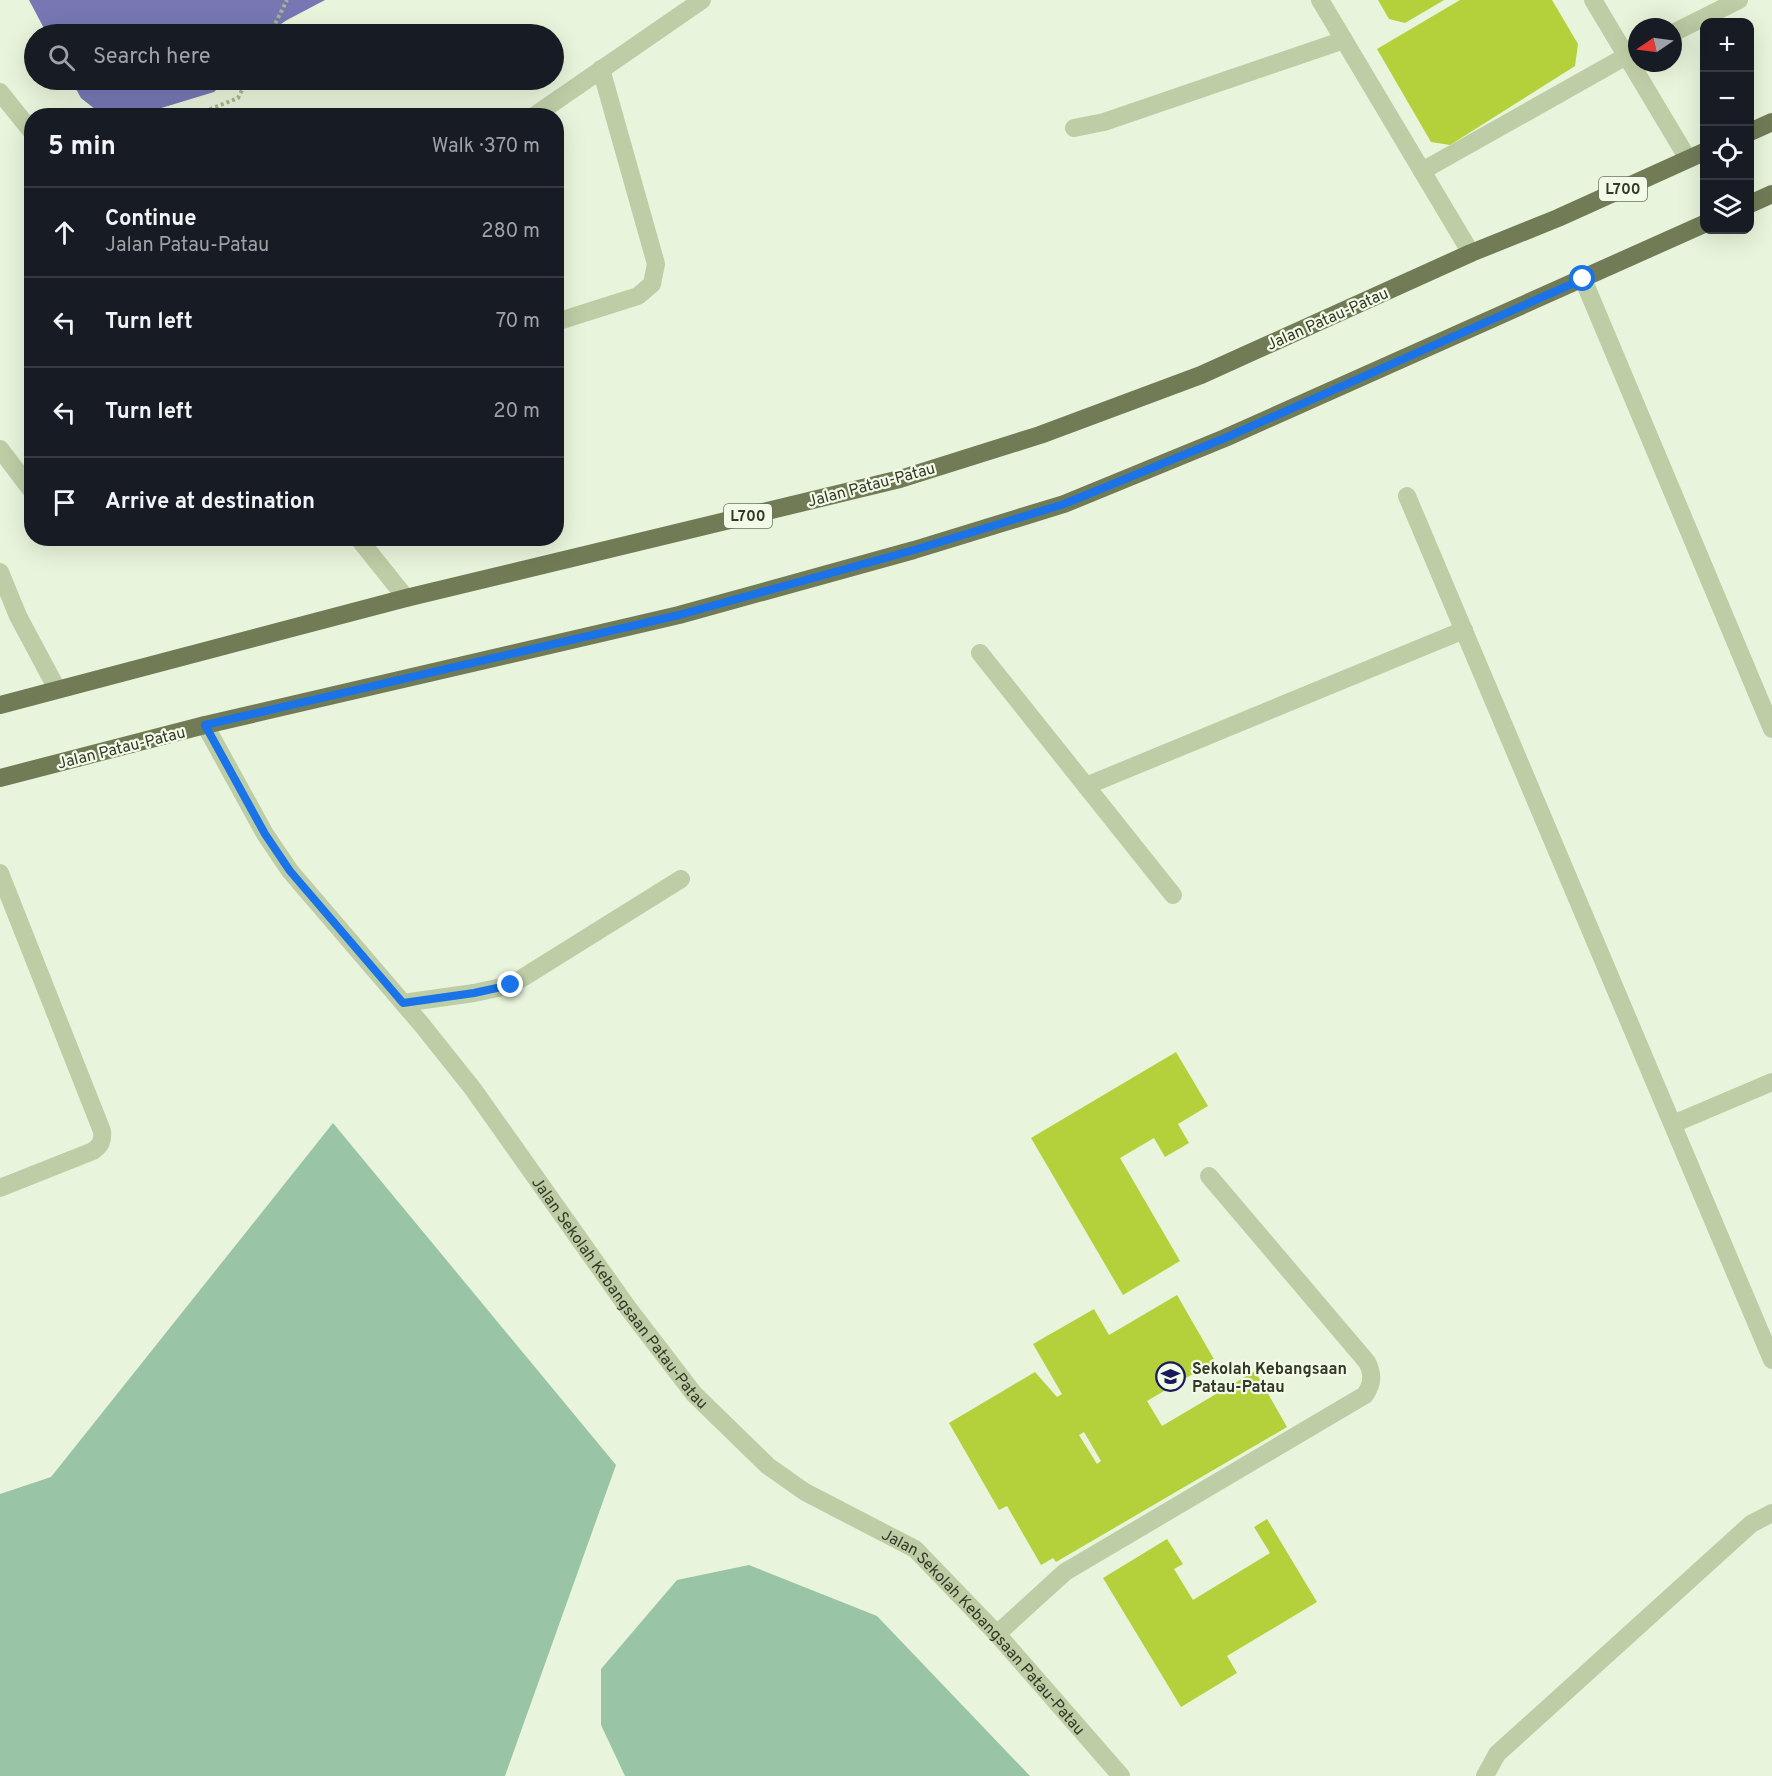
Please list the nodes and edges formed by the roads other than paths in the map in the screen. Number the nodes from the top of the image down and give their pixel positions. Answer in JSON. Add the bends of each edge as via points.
{"nodes":[{"id":1,"x":702,"y":0,"type":"edge"},
{"id":2,"x":1320,"y":0,"type":"edge"},
{"id":3,"x":1593,"y":0,"type":"edge"},
{"id":4,"x":1739,"y":0,"type":"edge"},
{"id":5,"x":1682,"y":28,"type":"edge"},
{"id":6,"x":1344,"y":40,"type":"junction"},
{"id":7,"x":1628,"y":48,"type":"edge"},
{"id":8,"x":1628,"y":55,"type":"edge"},
{"id":9,"x":601,"y":69,"type":"junction"},
{"id":10,"x":1644,"y":72,"type":"edge"},
{"id":11,"x":0,"y":92,"type":"edge"},
{"id":12,"x":545,"y":108,"type":"edge"},
{"id":13,"x":24,"y":122,"type":"edge"},
{"id":14,"x":1772,"y":122,"type":"edge"},
{"id":15,"x":1074,"y":128,"type":"dead end"},
{"id":16,"x":1754,"y":130,"type":"edge"},
{"id":17,"x":1696,"y":156,"type":"edge"},
{"id":18,"x":1422,"y":171,"type":"junction"},
{"id":19,"x":1772,"y":194,"type":"edge"},
{"id":20,"x":1754,"y":202,"type":"edge"},
{"id":21,"x":1700,"y":226,"type":"edge"},
{"id":22,"x":1471,"y":253,"type":"junction"},
{"id":23,"x":1583,"y":279,"type":"junction"},
{"id":24,"x":564,"y":319,"type":"edge"},
{"id":25,"x":0,"y":449,"type":"edge"},
{"id":26,"x":24,"y":480,"type":"edge"},
{"id":27,"x":1407,"y":496,"type":"dead end"},
{"id":28,"x":364,"y":546,"type":"edge"},
{"id":29,"x":0,"y":572,"type":"edge"},
{"id":30,"x":406,"y":598,"type":"junction"},
{"id":31,"x":1464,"y":630,"type":"junction"},
{"id":32,"x":980,"y":653,"type":"dead end"},
{"id":33,"x":57,"y":689,"type":"junction"},
{"id":34,"x":0,"y":705,"type":"edge"},
{"id":35,"x":205,"y":725,"type":"junction"},
{"id":36,"x":1772,"y":729,"type":"edge"},
{"id":37,"x":0,"y":778,"type":"edge"},
{"id":38,"x":1086,"y":786,"type":"junction"},
{"id":39,"x":0,"y":873,"type":"edge"},
{"id":40,"x":681,"y":879,"type":"dead end"},
{"id":41,"x":1173,"y":896,"type":"dead end"},
{"id":42,"x":7,"y":910,"type":"edge"},
{"id":43,"x":403,"y":1003,"type":"junction"},
{"id":44,"x":1772,"y":1082,"type":"edge"},
{"id":45,"x":1672,"y":1124,"type":"junction"},
{"id":46,"x":1209,"y":1176,"type":"dead end"},
{"id":47,"x":0,"y":1188,"type":"edge"},
{"id":48,"x":1772,"y":1360,"type":"edge"},
{"id":49,"x":1772,"y":1513,"type":"edge"},
{"id":50,"x":998,"y":1634,"type":"junction"},
{"id":51,"x":1121,"y":1776,"type":"edge"},
{"id":52,"x":1485,"y":1776,"type":"edge"}],
"edges":[{"from":1,"to":9,"type":"street"},
{"from":2,"to":6,"type":"street"},
{"from":3,"to":7,"type":"street"},
{"from":4,"to":5,"type":"street"},
{"from":6,"to":15,"type":"street","via":[[1104,122]]},
{"from":6,"to":18,"type":"street"},
{"from":8,"to":18,"type":"street"},
{"from":9,"to":12,"type":"street"},
{"from":9,"to":24,"type":"street","via":[[656,264],[652,284],[638,296]]},
{"from":10,"to":17,"type":"street"},
{"from":11,"to":13,"type":"street"},
{"from":14,"to":16,"type":"main road"},
{"from":17,"to":22,"type":"main road","name":"Jalan Patau-Patau","number":"L700"},
{"from":18,"to":22,"type":"street"},
{"from":19,"to":20,"type":"main road"},
{"from":21,"to":23,"type":"main road","name":"Jalan Patau-Patau"},
{"from":22,"to":30,"type":"main road","name":"Jalan Patau-Patau","number":"L700","via":[[1201,375],[1040,435],[900,479]]},
{"from":23,"to":35,"type":"main road","name":"Jalan Patau-Patau","via":[[1225,438],[1064,504],[679,615]]},
{"from":23,"to":36,"type":"street"},
{"from":25,"to":26,"type":"street"},
{"from":27,"to":31,"type":"street"},
{"from":28,"to":30,"type":"street"},
{"from":29,"to":33,"type":"street","via":[[18,616]]},
{"from":30,"to":33,"type":"main road","name":"Jalan Patau-Patau","number":"L700"},
{"from":31,"to":38,"type":"street"},
{"from":31,"to":45,"type":"street"},
{"from":32,"to":38,"type":"street"},
{"from":33,"to":34,"type":"main road","name":"Jalan Patau-Patau","number":"L700"},
{"from":35,"to":37,"type":"main road","name":"Jalan Patau-Patau"},
{"from":35,"to":43,"type":"street","name":"Jalan Sekolah Kebangsaan Patau-Patau","via":[[290,871]]},
{"from":38,"to":41,"type":"street"},
{"from":39,"to":42,"type":"street"},
{"from":40,"to":43,"type":"street","via":[[511,985]]},
{"from":42,"to":47,"type":"street","via":[[102,1138],[93,1151]]},
{"from":43,"to":50,"type":"street","name":"Jalan Sekolah Kebangsaan Patau-Patau","via":[[473,1089],[694,1394],[768,1466],[805,1491],[915,1549]]},
{"from":44,"to":45,"type":"street"},
{"from":45,"to":48,"type":"street"},
{"from":46,"to":50,"type":"street","via":[[1367,1362],[1372,1378],[1370,1387],[1365,1395],[1065,1572]]},
{"from":49,"to":52,"type":"street","via":[[1751,1524],[1497,1754]]},
{"from":50,"to":51,"type":"street","name":"Jalan Sekolah Kebangsaan Patau-Patau"}]}
